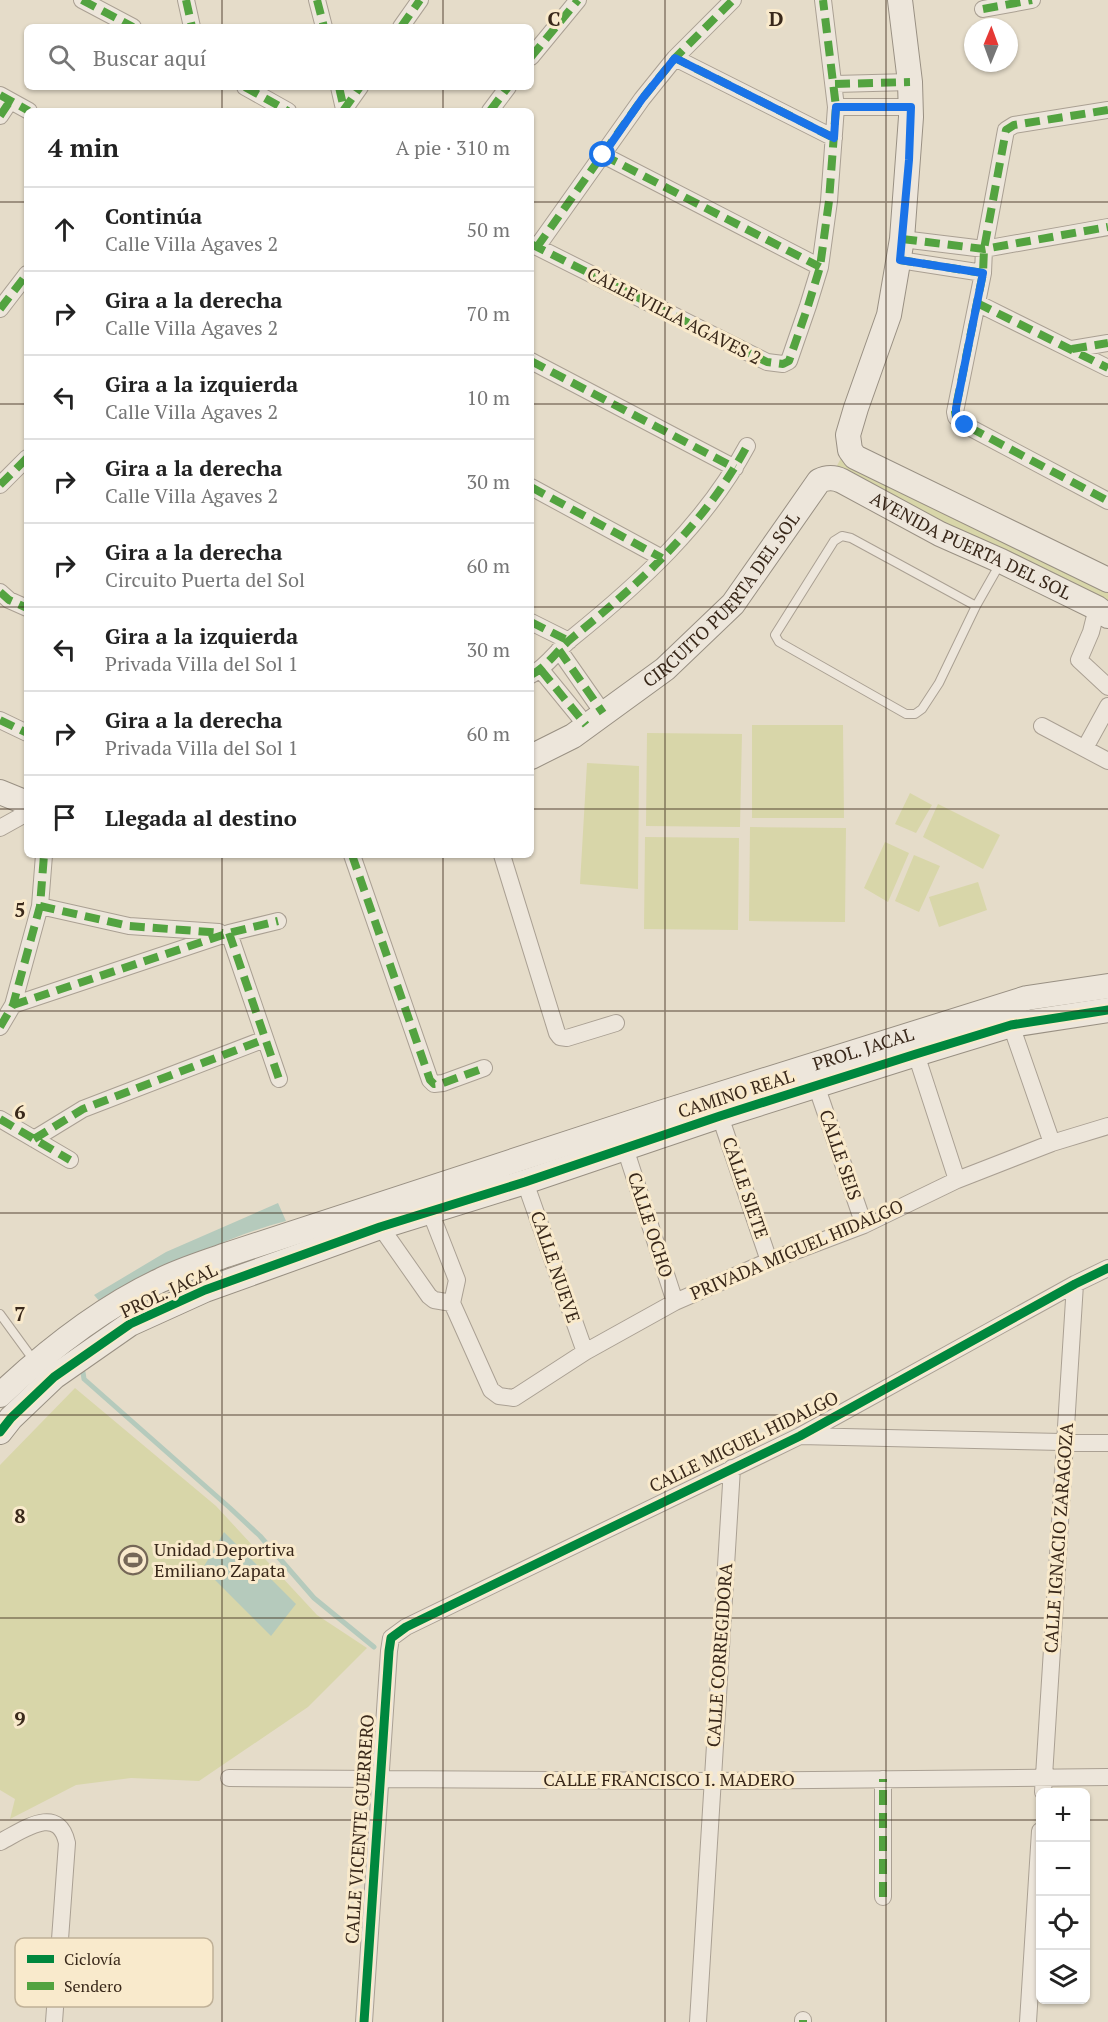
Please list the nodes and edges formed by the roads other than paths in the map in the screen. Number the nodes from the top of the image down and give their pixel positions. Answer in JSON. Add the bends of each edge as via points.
{"nodes":[{"id":1,"x":82,"y":0,"type":"edge"},
{"id":2,"x":186,"y":0,"type":"edge"},
{"id":3,"x":318,"y":0,"type":"edge"},
{"id":4,"x":420,"y":0,"type":"edge"},
{"id":5,"x":578,"y":0,"type":"edge"},
{"id":6,"x":733,"y":0,"type":"edge"},
{"id":7,"x":823,"y":0,"type":"edge"},
{"id":8,"x":900,"y":0,"type":"edge"},
{"id":9,"x":1032,"y":0,"type":"edge"},
{"id":10,"x":1011,"y":1,"type":"edge"},
{"id":11,"x":983,"y":9,"type":"dead end"},
{"id":12,"x":127,"y":24,"type":"edge"},
{"id":13,"x":191,"y":24,"type":"edge"},
{"id":14,"x":323,"y":24,"type":"edge"},
{"id":15,"x":403,"y":24,"type":"edge"},
{"id":16,"x":534,"y":53,"type":"edge"},
{"id":17,"x":675,"y":58,"type":"junction"},
{"id":18,"x":899,"y":83,"type":"junction"},
{"id":19,"x":835,"y":84,"type":"junction"},
{"id":20,"x":250,"y":90,"type":"edge"},
{"id":21,"x":340,"y":90,"type":"edge"},
{"id":22,"x":358,"y":90,"type":"edge"},
{"id":23,"x":506,"y":90,"type":"edge"},
{"id":24,"x":5,"y":98,"type":"edge"},
{"id":25,"x":836,"y":107,"type":"junction"},
{"id":26,"x":24,"y":108,"type":"edge"},
{"id":27,"x":283,"y":108,"type":"edge"},
{"id":28,"x":344,"y":108,"type":"edge"},
{"id":29,"x":345,"y":108,"type":"edge"},
{"id":30,"x":492,"y":108,"type":"edge"},
{"id":31,"x":900,"y":108,"type":"junction"},
{"id":32,"x":1108,"y":110,"type":"edge"},
{"id":33,"x":0,"y":116,"type":"edge"},
{"id":34,"x":834,"y":138,"type":"junction"},
{"id":35,"x":603,"y":155,"type":"junction"},
{"id":36,"x":1108,"y":227,"type":"edge"},
{"id":37,"x":534,"y":245,"type":"edge"},
{"id":38,"x":984,"y":249,"type":"junction"},
{"id":39,"x":910,"y":250,"type":"junction"},
{"id":40,"x":820,"y":267,"type":"junction"},
{"id":41,"x":983,"y":273,"type":"junction"},
{"id":42,"x":24,"y":278,"type":"edge"},
{"id":43,"x":977,"y":303,"type":"junction"},
{"id":44,"x":0,"y":309,"type":"edge"},
{"id":45,"x":1108,"y":343,"type":"edge"},
{"id":46,"x":1072,"y":349,"type":"junction"},
{"id":47,"x":534,"y":363,"type":"edge"},
{"id":48,"x":1108,"y":368,"type":"edge"},
{"id":49,"x":747,"y":446,"type":"dead end"},
{"id":50,"x":24,"y":464,"type":"edge"},
{"id":51,"x":735,"y":468,"type":"junction"},
{"id":52,"x":831,"y":477,"type":"joint"},
{"id":53,"x":0,"y":485,"type":"edge"},
{"id":54,"x":534,"y":489,"type":"edge"},
{"id":55,"x":1108,"y":501,"type":"edge"},
{"id":56,"x":954,"y":507,"type":"junction"},
{"id":57,"x":940,"y":534,"type":"junction"},
{"id":58,"x":662,"y":558,"type":"junction"},
{"id":59,"x":1001,"y":561,"type":"junction"},
{"id":60,"x":1108,"y":580,"type":"edge"},
{"id":61,"x":0,"y":592,"type":"edge"},
{"id":62,"x":976,"y":606,"type":"junction"},
{"id":63,"x":24,"y":607,"type":"edge"},
{"id":64,"x":1102,"y":612,"type":"edge"},
{"id":65,"x":534,"y":624,"type":"edge"},
{"id":66,"x":564,"y":646,"type":"junction"},
{"id":67,"x":536,"y":672,"type":"edge"},
{"id":68,"x":1108,"y":687,"type":"edge"},
{"id":69,"x":1108,"y":706,"type":"edge"},
{"id":70,"x":589,"y":712,"type":"junction"},
{"id":71,"x":0,"y":720,"type":"edge"},
{"id":72,"x":1042,"y":726,"type":"dead end"},
{"id":73,"x":24,"y":732,"type":"edge"},
{"id":74,"x":1085,"y":748,"type":"junction"},
{"id":75,"x":534,"y":756,"type":"edge"},
{"id":76,"x":1108,"y":761,"type":"edge"},
{"id":77,"x":0,"y":792,"type":"edge"},
{"id":78,"x":24,"y":802,"type":"edge"},
{"id":79,"x":24,"y":815,"type":"edge"},
{"id":80,"x":0,"y":828,"type":"edge"},
{"id":81,"x":44,"y":858,"type":"edge"},
{"id":82,"x":353,"y":858,"type":"edge"},
{"id":83,"x":503,"y":858,"type":"edge"},
{"id":84,"x":40,"y":906,"type":"junction"},
{"id":85,"x":278,"y":921,"type":"dead end"},
{"id":86,"x":229,"y":933,"type":"junction"},
{"id":87,"x":1108,"y":986,"type":"edge"},
{"id":88,"x":13,"y":1005,"type":"junction"},
{"id":89,"x":1108,"y":1010,"type":"edge"},
{"id":90,"x":616,"y":1023,"type":"dead end"},
{"id":91,"x":1011,"y":1025,"type":"junction"},
{"id":92,"x":0,"y":1027,"type":"edge"},
{"id":93,"x":265,"y":1039,"type":"junction"},
{"id":94,"x":916,"y":1054,"type":"junction"},
{"id":95,"x":484,"y":1068,"type":"dead end"},
{"id":96,"x":279,"y":1079,"type":"dead end"},
{"id":97,"x":816,"y":1085,"type":"junction"},
{"id":98,"x":720,"y":1116,"type":"junction"},
{"id":99,"x":0,"y":1119,"type":"edge"},
{"id":100,"x":1108,"y":1126,"type":"edge"},
{"id":101,"x":34,"y":1139,"type":"junction"},
{"id":102,"x":1052,"y":1143,"type":"junction"},
{"id":103,"x":625,"y":1148,"type":"junction"},
{"id":104,"x":70,"y":1160,"type":"dead end"},
{"id":105,"x":957,"y":1180,"type":"junction"},
{"id":106,"x":525,"y":1182,"type":"junction"},
{"id":107,"x":430,"y":1211,"type":"junction"},
{"id":108,"x":374,"y":1217,"type":"junction"},
{"id":109,"x":864,"y":1225,"type":"junction"},
{"id":110,"x":769,"y":1261,"type":"junction"},
{"id":111,"x":1108,"y":1268,"type":"edge"},
{"id":112,"x":1075,"y":1284,"type":"junction"},
{"id":113,"x":675,"y":1302,"type":"junction"},
{"id":114,"x":452,"y":1303,"type":"junction"},
{"id":115,"x":0,"y":1314,"type":"edge"},
{"id":116,"x":585,"y":1352,"type":"junction"},
{"id":117,"x":35,"y":1362,"type":"junction"},
{"id":118,"x":0,"y":1395,"type":"edge"},
{"id":119,"x":0,"y":1432,"type":"edge"},
{"id":120,"x":800,"y":1436,"type":"junction"},
{"id":121,"x":1066,"y":1443,"type":"junction"},
{"id":122,"x":1108,"y":1443,"type":"edge"},
{"id":123,"x":732,"y":1468,"type":"junction"},
{"id":124,"x":391,"y":1638,"type":"joint"},
{"id":125,"x":1108,"y":1777,"type":"edge"},
{"id":126,"x":230,"y":1778,"type":"dead end"},
{"id":127,"x":380,"y":1779,"type":"junction"},
{"id":128,"x":883,"y":1779,"type":"junction"},
{"id":129,"x":712,"y":1781,"type":"junction"},
{"id":130,"x":1044,"y":1785,"type":"edge"},
{"id":131,"x":0,"y":1842,"type":"edge"},
{"id":132,"x":1040,"y":1842,"type":"edge"},
{"id":133,"x":883,"y":1897,"type":"dead end"},
{"id":134,"x":60,"y":1938,"type":"edge"},
{"id":135,"x":55,"y":2007,"type":"edge"},
{"id":136,"x":54,"y":2022,"type":"edge"},
{"id":137,"x":364,"y":2022,"type":"edge"},
{"id":138,"x":698,"y":2022,"type":"edge"},
{"id":139,"x":1028,"y":2022,"type":"edge"}],
"edges":[{"from":1,"to":12,"type":"street"},
{"from":2,"to":13,"type":"street"},
{"from":3,"to":14,"type":"street"},
{"from":4,"to":15,"type":"street"},
{"from":5,"to":16,"type":"street"},
{"from":6,"to":17,"type":"street","name":"CALLE VILLA AGAVES 2"},
{"from":7,"to":19,"type":"street","name":"CALLE VILLA AGAVES 2"},
{"from":8,"to":18,"type":"street"},
{"from":9,"to":10,"type":"street"},
{"from":10,"to":11,"type":"street"},
{"from":17,"to":34,"type":"street"},
{"from":17,"to":35,"type":"street","name":"CALLE VILLA AGAVES 2"},
{"from":18,"to":19,"type":"street"},
{"from":18,"to":31,"type":"street"},
{"from":19,"to":25,"type":"street","name":"CALLE VILLA AGAVES 2"},
{"from":20,"to":27,"type":"street"},
{"from":21,"to":28,"type":"street"},
{"from":22,"to":29,"type":"street"},
{"from":23,"to":30,"type":"street"},
{"from":24,"to":26,"type":"street"},
{"from":24,"to":33,"type":"street"},
{"from":25,"to":31,"type":"street"},
{"from":25,"to":34,"type":"street","name":"CALLE VILLA AGAVES 2"},
{"from":31,"to":39,"type":"street","via":[[909,160]]},
{"from":32,"to":38,"type":"street","via":[[1014,125],[1006,130]]},
{"from":34,"to":40,"type":"street","name":"CALLE VILLA AGAVES 2"},
{"from":35,"to":37,"type":"street","name":"CALLE VILLA AGAVES 2"},
{"from":35,"to":40,"type":"street"},
{"from":36,"to":38,"type":"street"},
{"from":37,"to":40,"type":"street","name":"CALLE VILLA AGAVES 2","via":[[775,365],[789,361]]},
{"from":38,"to":39,"type":"street"},
{"from":38,"to":41,"type":"street"},
{"from":39,"to":41,"type":"street"},
{"from":39,"to":56,"type":"street","name":"AVENIDA PUERTA DEL SOL","via":[[856,408],[849,443],[855,458]]},
{"from":41,"to":43,"type":"street"},
{"from":42,"to":44,"type":"street"},
{"from":43,"to":46,"type":"street"},
{"from":43,"to":55,"type":"street","via":[[956,417]]},
{"from":45,"to":46,"type":"street"},
{"from":46,"to":48,"type":"street"},
{"from":47,"to":51,"type":"street"},
{"from":49,"to":51,"type":"street"},
{"from":50,"to":53,"type":"street"},
{"from":51,"to":58,"type":"street","via":[[703,514]]},
{"from":52,"to":57,"type":"street","name":"AVENIDA PUERTA DEL SOL"},
{"from":52,"to":70,"type":"street","name":"CIRCUITO PUERTA DEL SOL","via":[[819,481],[733,604],[665,669]]},
{"from":54,"to":58,"type":"street"},
{"from":56,"to":57,"type":"street"},
{"from":56,"to":60,"type":"street","name":"AVENIDA PUERTA DEL SOL"},
{"from":57,"to":59,"type":"street","name":"AVENIDA PUERTA DEL SOL"},
{"from":58,"to":66,"type":"street"},
{"from":59,"to":62,"type":"lane"},
{"from":59,"to":64,"type":"street","name":"AVENIDA PUERTA DEL SOL"},
{"from":61,"to":63,"type":"street"},
{"from":62,"to":62,"type":"lane","via":[[842,536],[834,541],[775,635],[779,642],[906,714],[915,714],[939,683]]},
{"from":64,"to":68,"type":"street","via":[[1079,660]]},
{"from":65,"to":66,"type":"street"},
{"from":66,"to":67,"type":"street"},
{"from":66,"to":70,"type":"street"},
{"from":67,"to":70,"type":"street"},
{"from":69,"to":74,"type":"street"},
{"from":70,"to":75,"type":"street","name":"CIRCUITO PUERTA DEL SOL","via":[[573,736]]},
{"from":71,"to":73,"type":"street"},
{"from":72,"to":74,"type":"street"},
{"from":74,"to":76,"type":"street"},
{"from":77,"to":78,"type":"street"},
{"from":79,"to":80,"type":"street"},
{"from":81,"to":84,"type":"street"},
{"from":82,"to":95,"type":"street","via":[[430,1080],[443,1083]]},
{"from":83,"to":90,"type":"street","via":[[557,1033],[567,1038]]},
{"from":84,"to":86,"type":"street","via":[[129,926]]},
{"from":84,"to":88,"type":"street"},
{"from":85,"to":86,"type":"street"},
{"from":86,"to":88,"type":"street"},
{"from":86,"to":93,"type":"street"},
{"from":87,"to":108,"type":"street","name":"PROL. JACAL","via":[[1027,999],[660,1113]]},
{"from":88,"to":92,"type":"street"},
{"from":89,"to":91,"type":"street","name":"CAMINO REAL"},
{"from":91,"to":94,"type":"street","name":"CAMINO REAL"},
{"from":91,"to":102,"type":"street"},
{"from":93,"to":96,"type":"street"},
{"from":93,"to":101,"type":"street","via":[[83,1109]]},
{"from":94,"to":97,"type":"street","name":"CAMINO REAL"},
{"from":94,"to":105,"type":"street"},
{"from":97,"to":98,"type":"street","name":"CAMINO REAL"},
{"from":97,"to":109,"type":"street","name":"CALLE SEIS"},
{"from":98,"to":103,"type":"street","name":"CAMINO REAL"},
{"from":98,"to":110,"type":"street","name":"CALLE SIETE"},
{"from":99,"to":101,"type":"street"},
{"from":100,"to":102,"type":"street","name":"PRIVADA MIGUEL HIDALGO"},
{"from":101,"to":104,"type":"street"},
{"from":102,"to":105,"type":"street","name":"PRIVADA MIGUEL HIDALGO"},
{"from":103,"to":106,"type":"street","name":"CAMINO REAL"},
{"from":103,"to":113,"type":"street","name":"CALLE OCHO"},
{"from":105,"to":109,"type":"street","name":"PRIVADA MIGUEL HIDALGO"},
{"from":106,"to":107,"type":"street","name":"CAMINO REAL"},
{"from":106,"to":116,"type":"street","name":"CALLE NUEVE"},
{"from":107,"to":108,"type":"street","name":"CAMINO REAL"},
{"from":107,"to":114,"type":"street","via":[[457,1280]]},
{"from":108,"to":114,"type":"street","via":[[429,1296]]},
{"from":108,"to":117,"type":"street","name":"PROL. JACAL","via":[[226,1255],[161,1280],[94,1318]]},
{"from":108,"to":119,"type":"street","name":"PROL. JACAL","via":[[130,1324],[54,1377]]},
{"from":109,"to":110,"type":"street","name":"PRIVADA MIGUEL HIDALGO"},
{"from":110,"to":113,"type":"street","name":"PRIVADA MIGUEL HIDALGO"},
{"from":111,"to":112,"type":"street","name":"CALLE MIGUEL HIDALGO"},
{"from":112,"to":120,"type":"street","name":"CALLE MIGUEL HIDALGO"},
{"from":112,"to":121,"type":"street","name":"CALLE IGNACIO ZARAGOZA"},
{"from":113,"to":116,"type":"street","name":"PRIVADA MIGUEL HIDALGO"},
{"from":114,"to":116,"type":"street","name":"PRIVADA MIGUEL HIDALGO","via":[[491,1390],[499,1396],[514,1398]]},
{"from":115,"to":117,"type":"lane"},
{"from":117,"to":118,"type":"street","name":"PROL. JACAL"},
{"from":120,"to":121,"type":"street"},
{"from":120,"to":123,"type":"street","name":"CALLE MIGUEL HIDALGO"},
{"from":121,"to":122,"type":"street"},
{"from":121,"to":130,"type":"street","name":"CALLE IGNACIO ZARAGOZA"},
{"from":123,"to":124,"type":"street","name":"CALLE MIGUEL HIDALGO","via":[[406,1627]]},
{"from":123,"to":129,"type":"street","name":"CALLE CORREGIDORA"},
{"from":124,"to":127,"type":"street","name":"CALLE VICENTE GUERRERO"},
{"from":125,"to":130,"type":"street","name":"CALLE FRANCISCO I. MADERO"},
{"from":126,"to":127,"type":"street","name":"CALLE FRANCISCO I. MADERO"},
{"from":127,"to":129,"type":"street","name":"CALLE FRANCISCO I. MADERO"},
{"from":127,"to":137,"type":"street","name":"CALLE VICENTE GUERRERO"},
{"from":128,"to":129,"type":"street","name":"CALLE FRANCISCO I. MADERO"},
{"from":128,"to":130,"type":"street","name":"CALLE FRANCISCO I. MADERO"},
{"from":128,"to":133,"type":"street"},
{"from":129,"to":138,"type":"street","name":"CALLE CORREGIDORA"},
{"from":131,"to":134,"type":"street","via":[[43,1821],[59,1825],[65,1833]]},
{"from":132,"to":139,"type":"street"},
{"from":135,"to":136,"type":"street"}]}
